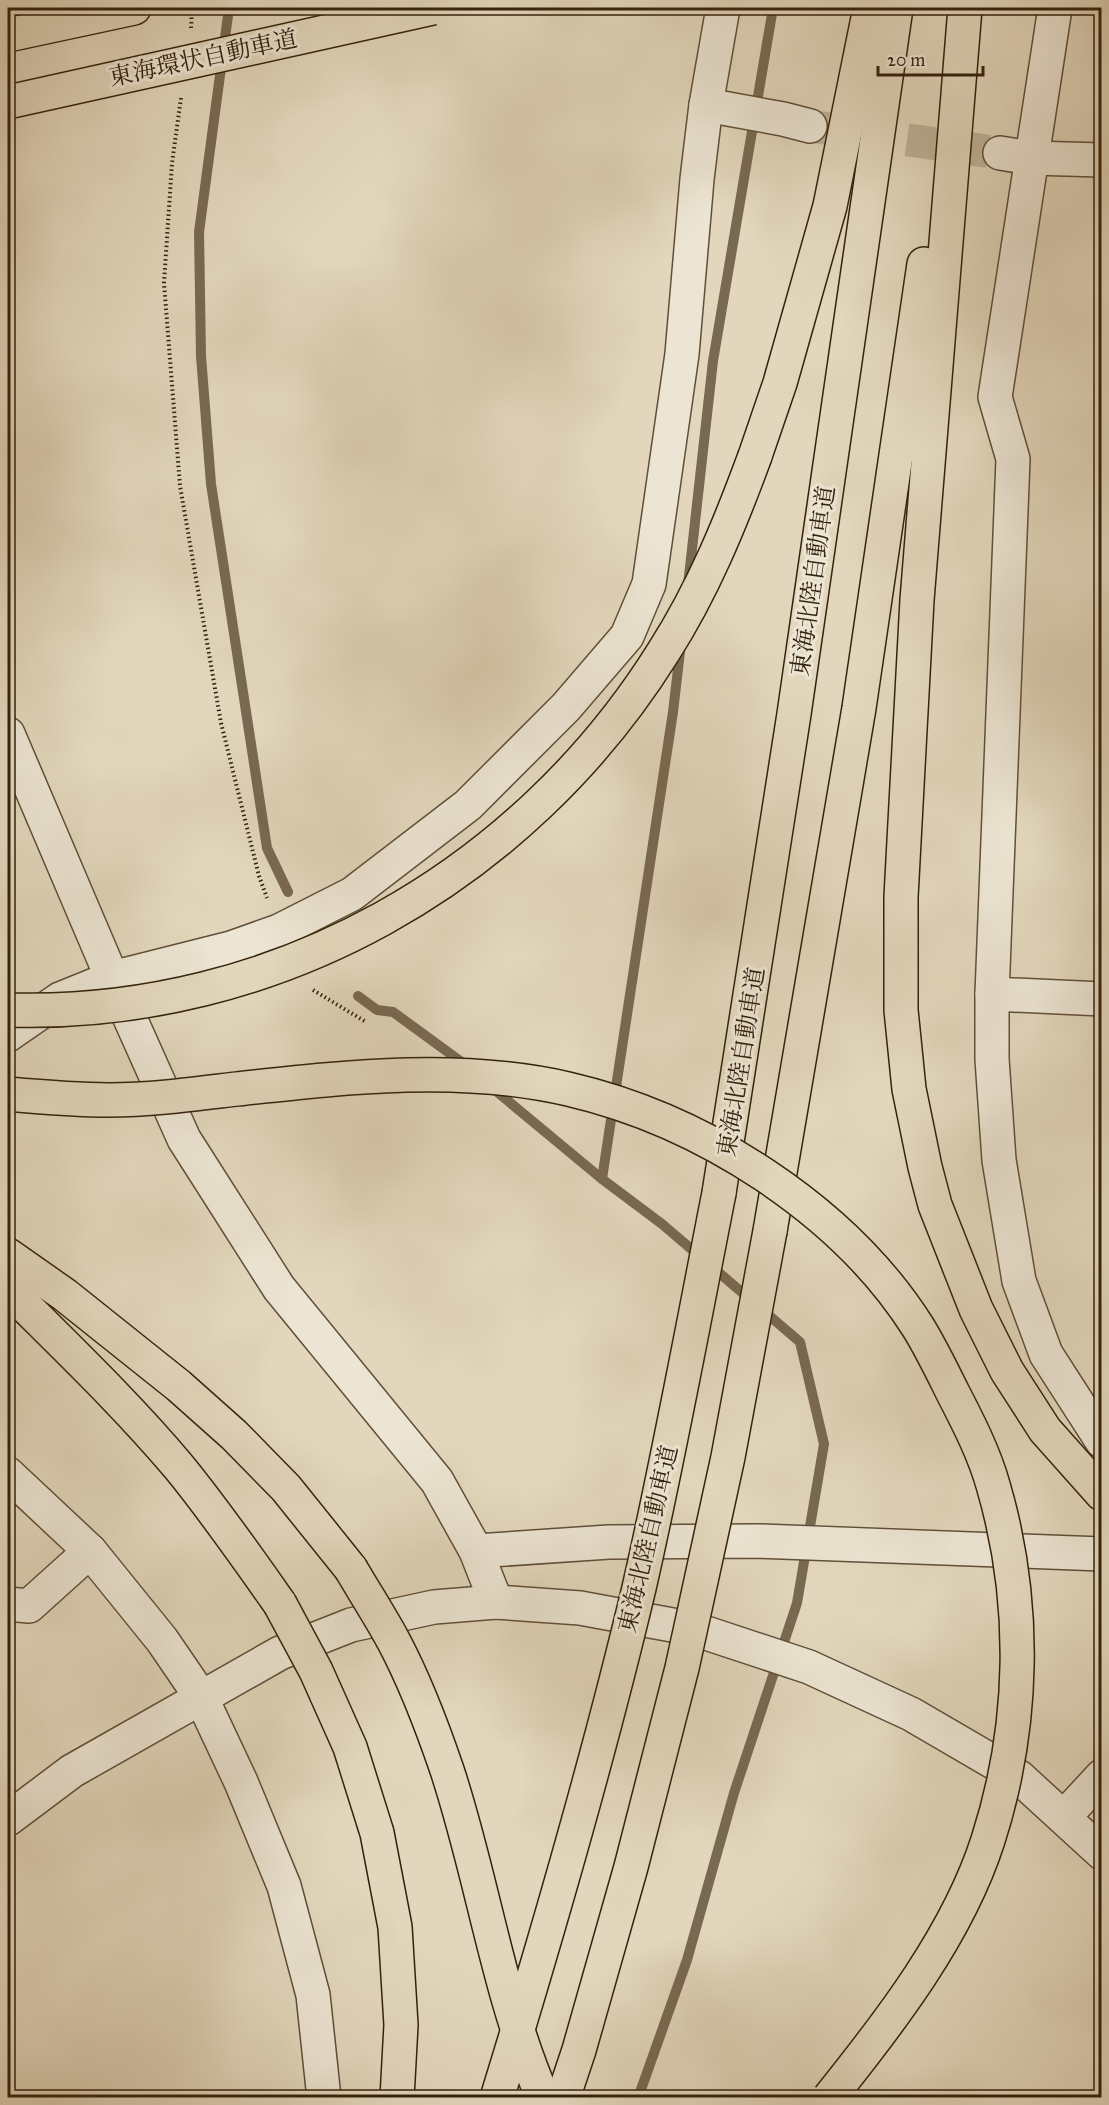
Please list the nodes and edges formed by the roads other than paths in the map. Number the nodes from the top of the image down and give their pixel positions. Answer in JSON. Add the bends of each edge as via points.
{"nodes":[{"id":1,"x":134,"y":8,"type":"edge"},
{"id":2,"x":433,"y":8,"type":"edge"},
{"id":3,"x":723,"y":8,"type":"edge"},
{"id":4,"x":870,"y":8,"type":"edge"},
{"id":5,"x":896,"y":8,"type":"edge"},
{"id":6,"x":964,"y":8,"type":"edge"},
{"id":7,"x":1055,"y":8,"type":"edge"},
{"id":8,"x":8,"y":35,"type":"edge"},
{"id":9,"x":8,"y":102,"type":"edge"},
{"id":10,"x":719,"y":107,"type":"junction"},
{"id":11,"x":794,"y":122,"type":"tunnel mouth"},
{"id":12,"x":1016,"y":156,"type":"junction"},
{"id":13,"x":1101,"y":160,"type":"edge"},
{"id":14,"x":8,"y":734,"type":"edge"},
{"id":15,"x":112,"y":978,"type":"junction"},
{"id":16,"x":992,"y":994,"type":"junction"},
{"id":17,"x":1101,"y":999,"type":"edge"},
{"id":18,"x":8,"y":1010,"type":"edge"},
{"id":19,"x":8,"y":1035,"type":"edge"},
{"id":20,"x":8,"y":1094,"type":"edge"},
{"id":21,"x":8,"y":1255,"type":"edge"},
{"id":22,"x":8,"y":1289,"type":"edge"},
{"id":23,"x":1101,"y":1441,"type":"edge"},
{"id":24,"x":8,"y":1474,"type":"edge"},
{"id":25,"x":1101,"y":1494,"type":"edge"},
{"id":26,"x":90,"y":1551,"type":"junction"},
{"id":27,"x":476,"y":1551,"type":"junction"},
{"id":28,"x":1101,"y":1554,"type":"edge"},
{"id":29,"x":496,"y":1602,"type":"junction"},
{"id":30,"x":8,"y":1604,"type":"edge"},
{"id":31,"x":201,"y":1697,"type":"junction"},
{"id":32,"x":1101,"y":1776,"type":"edge"},
{"id":33,"x":1064,"y":1817,"type":"junction"},
{"id":34,"x":8,"y":1819,"type":"edge"},
{"id":35,"x":1101,"y":1853,"type":"edge"},
{"id":36,"x":324,"y":2097,"type":"edge"},
{"id":37,"x":397,"y":2097,"type":"edge"},
{"id":38,"x":497,"y":2097,"type":"edge"},
{"id":39,"x":543,"y":2097,"type":"edge"},
{"id":40,"x":563,"y":2097,"type":"edge"},
{"id":41,"x":829,"y":2097,"type":"edge"}],
"edges":[{"from":1,"to":8,"type":"highway"},
{"from":2,"to":9,"type":"highway","name":"東海環状自動車道","bridge":true},
{"from":3,"to":10,"type":"street"},
{"from":4,"to":18,"type":"highway","bridge":true,"via":[[830,206],[780,383],[731,522],[702,586],[664,652],[621,714],[567,777],[517,825],[457,872],[397,911],[337,943],[273,969],[149,1002],[88,1009]]},
{"from":5,"to":38,"type":"highway","name":"東海北陸自動車道","bridge":true,"via":[[789,749],[719,1193],[636,1598],[592,1775]]},
{"from":6,"to":25,"type":"highway","via":[[917,600],[901,897],[901,1010],[909,1089],[935,1205],[976,1309],[1007,1371],[1046,1430]]},
{"from":6,"to":40,"type":"highway","bridge":true,"via":[[859,708],[728,1457],[682,1668],[628,1879]]},
{"from":7,"to":12,"type":"street"},
{"from":10,"to":11,"type":"street"},
{"from":10,"to":15,"type":"street","via":[[697,179],[682,354],[649,584],[627,636],[566,707],[468,805],[352,894],[279,931],[231,948]]},
{"from":12,"to":13,"type":"street"},
{"from":12,"to":16,"type":"street","via":[[995,397],[1013,459]]},
{"from":14,"to":15,"type":"street"},
{"from":15,"to":19,"type":"street","via":[[60,999]]},
{"from":15,"to":27,"type":"street","via":[[196,1159],[279,1288],[437,1481]]},
{"from":16,"to":17,"type":"street"},
{"from":16,"to":23,"type":"street","via":[[999,1160],[1019,1281],[1046,1354]]},
{"from":20,"to":41,"type":"highway","bridge":true,"via":[[111,1100],[344,1077],[405,1075],[513,1079],[566,1089],[623,1104],[677,1125],[759,1171],[846,1241],[884,1282],[917,1326],[944,1374],[993,1482],[1016,1597],[1019,1660],[1014,1726],[1003,1786],[987,1844],[962,1903],[901,2006]]},
{"from":21,"to":39,"type":"highway","bridge":true,"via":[[65,1295],[234,1435],[286,1488],[351,1569],[393,1641],[425,1709],[450,1782],[509,2004]]},
{"from":22,"to":37,"type":"highway","bridge":true,"via":[[120,1400],[179,1467],[280,1604],[316,1671],[350,1748],[377,1833],[395,1928],[400,2025]]},
{"from":24,"to":26,"type":"street"},
{"from":26,"to":30,"type":"street","via":[[28,1606]]},
{"from":26,"to":31,"type":"street","via":[[162,1640]]},
{"from":27,"to":28,"type":"street","via":[[609,1542],[759,1541]]},
{"from":27,"to":29,"type":"street"},
{"from":29,"to":31,"type":"street","via":[[434,1607],[351,1624],[280,1653]]},
{"from":29,"to":33,"type":"street","via":[[580,1608],[694,1629],[802,1665],[911,1714],[1010,1771]]},
{"from":31,"to":34,"type":"street","via":[[72,1771]]},
{"from":31,"to":36,"type":"street","via":[[284,1886],[313,1995]]},
{"from":32,"to":33,"type":"street"},
{"from":33,"to":35,"type":"street"}]}
